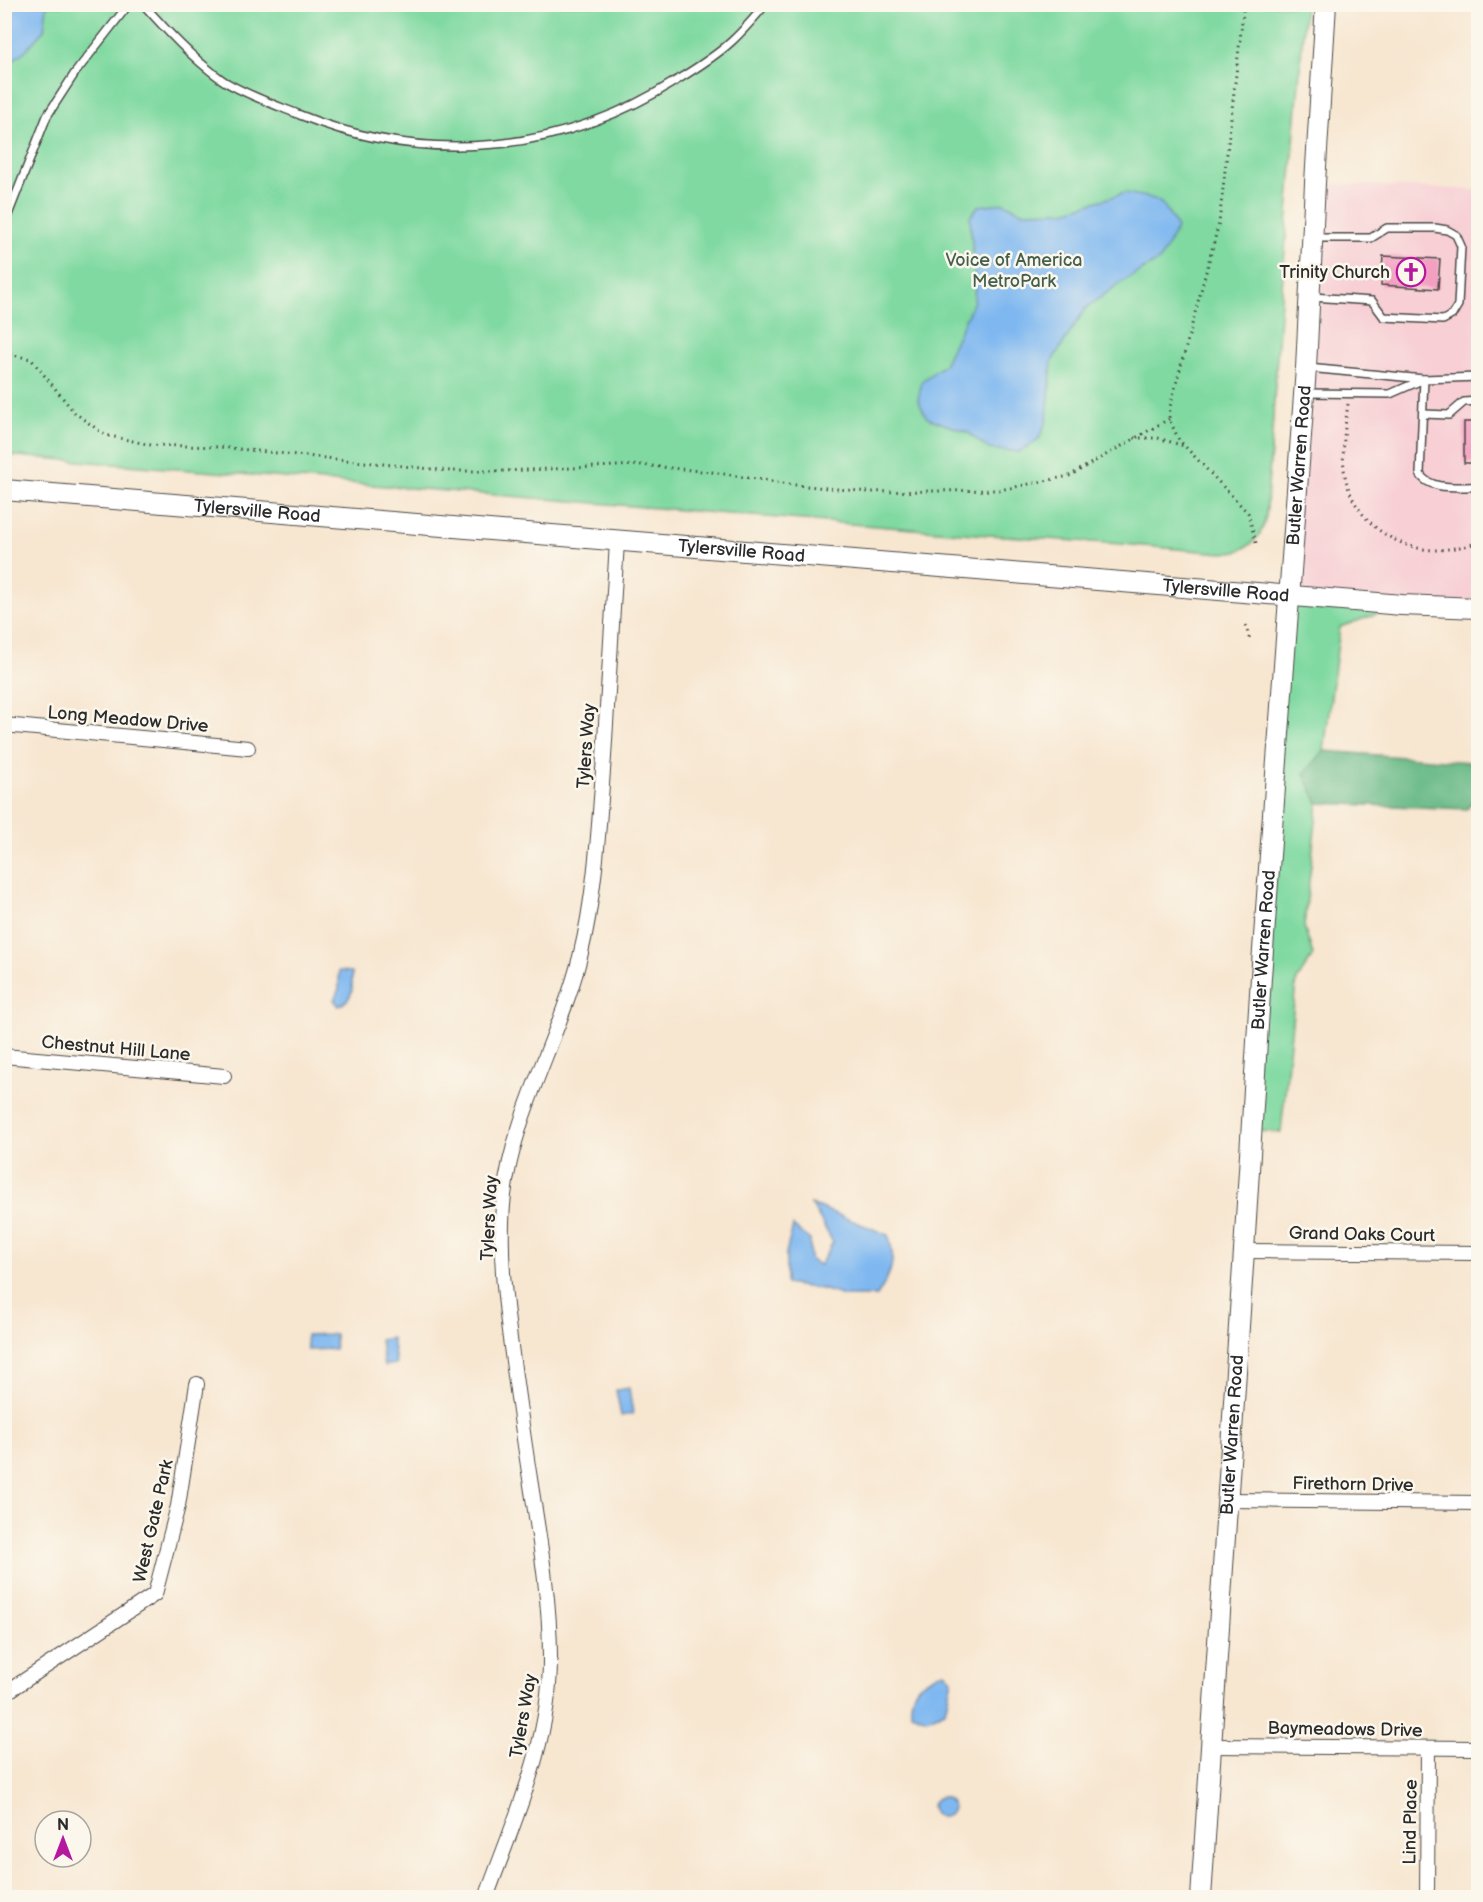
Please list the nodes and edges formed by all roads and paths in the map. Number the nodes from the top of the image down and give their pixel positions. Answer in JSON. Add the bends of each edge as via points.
{"nodes":[{"id":1,"x":129,"y":4,"type":"edge"},
{"id":2,"x":143,"y":4,"type":"edge"},
{"id":3,"x":766,"y":4,"type":"edge"},
{"id":4,"x":1244,"y":4,"type":"edge"},
{"id":5,"x":1326,"y":4,"type":"edge"},
{"id":6,"x":4,"y":225,"type":"edge"},
{"id":7,"x":1312,"y":238,"type":"junction"},
{"id":8,"x":1309,"y":296,"type":"junction"},
{"id":9,"x":4,"y":353,"type":"edge"},
{"id":10,"x":1306,"y":368,"type":"junction"},
{"id":11,"x":1479,"y":378,"type":"edge"},
{"id":12,"x":1424,"y":379,"type":"junction"},
{"id":13,"x":1304,"y":393,"type":"junction"},
{"id":14,"x":1349,"y":393,"type":"junction"},
{"id":15,"x":1479,"y":401,"type":"edge"},
{"id":16,"x":1423,"y":414,"type":"junction"},
{"id":17,"x":1169,"y":419,"type":"junction"},
{"id":18,"x":1133,"y":438,"type":"junction"},
{"id":19,"x":1185,"y":446,"type":"junction"},
{"id":20,"x":1479,"y":487,"type":"edge"},
{"id":21,"x":4,"y":490,"type":"edge"},
{"id":22,"x":617,"y":542,"type":"junction"},
{"id":23,"x":1256,"y":543,"type":"dead end"},
{"id":24,"x":1479,"y":543,"type":"edge"},
{"id":25,"x":1289,"y":596,"type":"junction"},
{"id":26,"x":1479,"y":608,"type":"edge"},
{"id":27,"x":1246,"y":625,"type":"dead end"},
{"id":28,"x":1250,"y":641,"type":"dead end"},
{"id":29,"x":4,"y":725,"type":"edge"},
{"id":30,"x":248,"y":748,"type":"dead end"},
{"id":31,"x":4,"y":1056,"type":"edge"},
{"id":32,"x":224,"y":1076,"type":"dead end"},
{"id":33,"x":1244,"y":1251,"type":"junction"},
{"id":34,"x":1479,"y":1253,"type":"edge"},
{"id":35,"x":197,"y":1384,"type":"dead end"},
{"id":36,"x":1228,"y":1500,"type":"junction"},
{"id":37,"x":1479,"y":1503,"type":"edge"},
{"id":38,"x":4,"y":1694,"type":"edge"},
{"id":39,"x":1212,"y":1746,"type":"junction"},
{"id":40,"x":1428,"y":1748,"type":"junction"},
{"id":41,"x":1479,"y":1748,"type":"edge"},
{"id":42,"x":486,"y":1898,"type":"edge"},
{"id":43,"x":1201,"y":1898,"type":"edge"},
{"id":44,"x":1427,"y":1898,"type":"edge"}],
"edges":[{"from":1,"to":6,"type":"lane","via":[[47,116]]},
{"from":2,"to":3,"type":"lane","via":[[181,45],[223,81],[321,124],[421,146],[452,147],[527,140],[570,129],[645,100],[732,41]]},
{"from":4,"to":17,"type":"path","via":[[1219,223]]},
{"from":5,"to":7,"type":"main road","name":"Butler Warren Road"},
{"from":7,"to":8,"type":"main road","name":"Butler Warren Road"},
{"from":7,"to":8,"type":"lane","via":[[1371,238],[1387,228],[1447,230],[1456,235],[1461,246],[1459,293],[1458,305],[1443,320],[1384,316],[1372,301]]},
{"from":8,"to":10,"type":"main road","name":"Butler Warren Road"},
{"from":9,"to":18,"type":"path","via":[[31,359],[75,413],[105,435],[151,445],[220,447],[450,471],[641,465],[869,492],[959,492],[1000,490],[1069,476]]},
{"from":10,"to":12,"type":"lane"},
{"from":10,"to":13,"type":"main road","name":"Butler Warren Road"},
{"from":11,"to":12,"type":"lane"},
{"from":12,"to":14,"type":"lane","via":[[1390,394]]},
{"from":12,"to":16,"type":"lane"},
{"from":13,"to":14,"type":"lane"},
{"from":13,"to":25,"type":"main road","name":"Butler Warren Road"},
{"from":14,"to":24,"type":"path","via":[[1344,471],[1352,499],[1369,523],[1392,539],[1424,549]]},
{"from":15,"to":16,"type":"lane","via":[[1464,402],[1449,415]]},
{"from":16,"to":20,"type":"lane","via":[[1420,474],[1424,480],[1432,485]]},
{"from":17,"to":18,"type":"path"},
{"from":17,"to":19,"type":"path"},
{"from":18,"to":19,"type":"path","via":[[1158,438]]},
{"from":19,"to":23,"type":"path","via":[[1248,513]]},
{"from":21,"to":22,"type":"main road","name":"Tylersville Road"},
{"from":22,"to":25,"type":"main road","name":"Tylersville Road"},
{"from":22,"to":42,"type":"street","name":"Tylers Way","via":[[593,884],[580,956],[513,1145],[504,1196],[506,1307],[542,1555],[550,1657],[542,1732]]},
{"from":25,"to":26,"type":"main road","name":"Tylersville Road"},
{"from":25,"to":33,"type":"main road","name":"Butler Warren Road"},
{"from":27,"to":28,"type":"path"},
{"from":29,"to":30,"type":"street","name":"Long Meadow Drive"},
{"from":31,"to":32,"type":"street","name":"Chestnut Hill Lane"},
{"from":33,"to":34,"type":"street","name":"Grand Oaks Court"},
{"from":33,"to":36,"type":"main road","name":"Butler Warren Road"},
{"from":35,"to":38,"type":"street","name":"West Gate Park","via":[[178,1506],[155,1594]]},
{"from":36,"to":37,"type":"street","name":"Firethorn Drive"},
{"from":36,"to":39,"type":"main road","name":"Butler Warren Road"},
{"from":39,"to":40,"type":"street","name":"Baymeadows Drive"},
{"from":39,"to":43,"type":"main road","name":"Butler Warren Road"},
{"from":40,"to":41,"type":"street","name":"Baymeadows Drive"},
{"from":40,"to":44,"type":"street","name":"Lind Place"}]}
